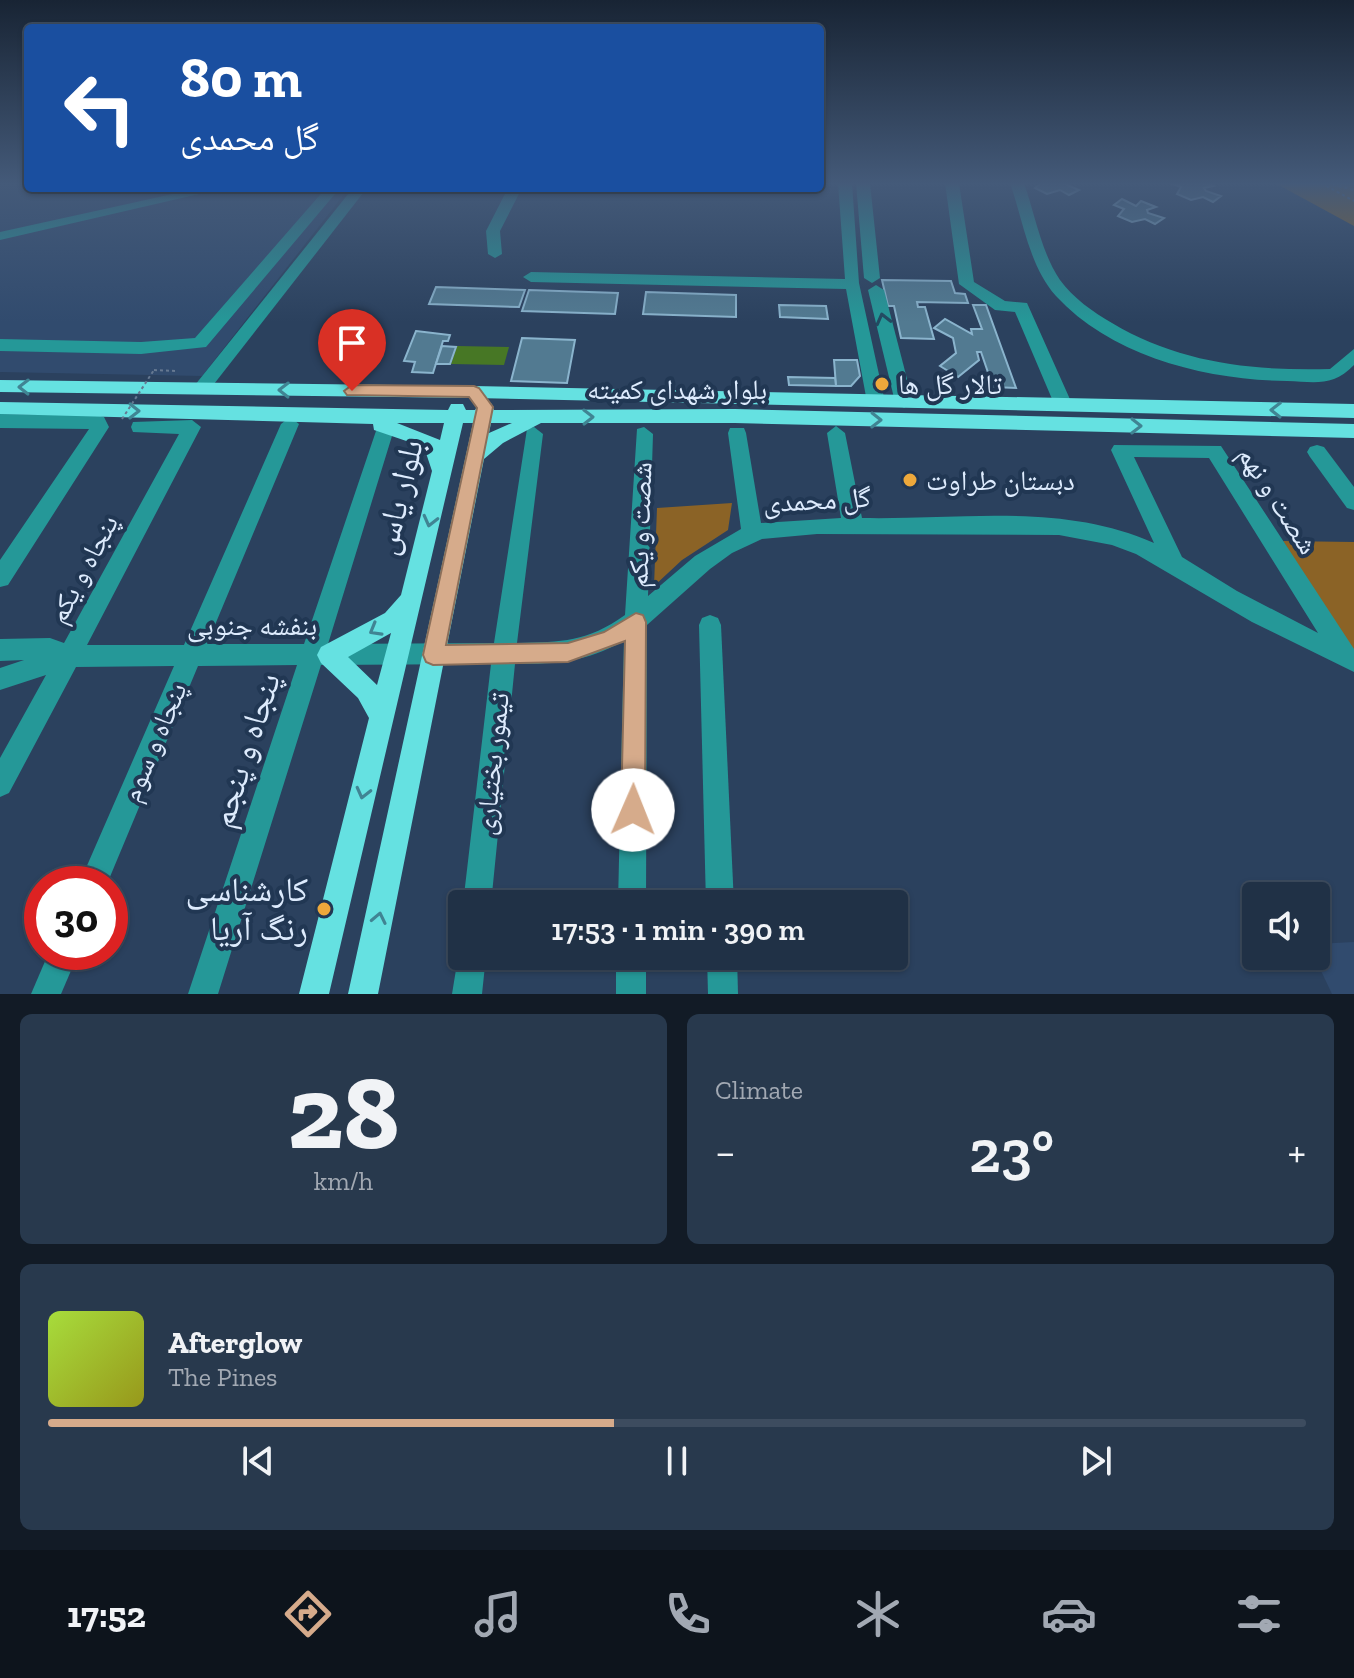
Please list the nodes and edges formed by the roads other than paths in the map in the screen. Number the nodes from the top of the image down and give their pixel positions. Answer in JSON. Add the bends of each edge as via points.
{"nodes":[{"id":1,"x":30,"y":229,"type":"edge"},
{"id":2,"x":297,"y":229,"type":"edge"},
{"id":3,"x":327,"y":229,"type":"edge"},
{"id":4,"x":494,"y":229,"type":"edge"},
{"id":5,"x":849,"y":229,"type":"edge"},
{"id":6,"x":868,"y":229,"type":"edge"},
{"id":7,"x":959,"y":229,"type":"edge"},
{"id":8,"x":1034,"y":229,"type":"edge"},
{"id":9,"x":0,"y":236,"type":"edge"},
{"id":10,"x":495,"y":254,"type":"dead end"},
{"id":11,"x":531,"y":277,"type":"dead end"},
{"id":12,"x":853,"y":284,"type":"junction"},
{"id":13,"x":874,"y":284,"type":"junction"},
{"id":14,"x":0,"y":345,"type":"edge"},
{"id":15,"x":1354,"y":355,"type":"edge"},
{"id":16,"x":0,"y":386,"type":"edge"},
{"id":17,"x":201,"y":389,"type":"junction"},
{"id":18,"x":474,"y":392,"type":"junction"},
{"id":19,"x":876,"y":402,"type":"junction"},
{"id":20,"x":904,"y":402,"type":"junction"},
{"id":21,"x":1064,"y":406,"type":"junction"},
{"id":22,"x":1354,"y":411,"type":"edge"},
{"id":23,"x":354,"y":417,"type":"junction"},
{"id":24,"x":553,"y":418,"type":"junction"},
{"id":25,"x":1,"y":419,"type":"edge"},
{"id":26,"x":131,"y":423,"type":"road end"},
{"id":27,"x":453,"y":423,"type":"junction"},
{"id":28,"x":482,"y":423,"type":"junction"},
{"id":29,"x":290,"y":424,"type":"dead end"},
{"id":30,"x":1354,"y":431,"type":"edge"},
{"id":31,"x":737,"y":433,"type":"dead end"},
{"id":32,"x":836,"y":433,"type":"dead end"},
{"id":33,"x":534,"y":434,"type":"dead end"},
{"id":34,"x":644,"y":434,"type":"dead end"},
{"id":35,"x":383,"y":436,"type":"dead end"},
{"id":36,"x":1317,"y":452,"type":"dead end"},
{"id":37,"x":475,"y":456,"type":"junction"},
{"id":38,"x":441,"y":473,"type":"junction"},
{"id":39,"x":1354,"y":502,"type":"edge"},
{"id":40,"x":853,"y":527,"type":"junction"},
{"id":41,"x":752,"y":533,"type":"junction"},
{"id":42,"x":1173,"y":562,"type":"junction"},
{"id":43,"x":0,"y":578,"type":"edge"},
{"id":44,"x":411,"y":595,"type":"junction"},
{"id":45,"x":636,"y":622,"type":"junction"},
{"id":46,"x":710,"y":625,"type":"dead end"},
{"id":47,"x":0,"y":650,"type":"edge"},
{"id":48,"x":504,"y":653,"type":"junction"},
{"id":49,"x":320,"y":655,"type":"junction"},
{"id":50,"x":397,"y":655,"type":"junction"},
{"id":51,"x":433,"y":655,"type":"junction"},
{"id":52,"x":70,"y":656,"type":"junction"},
{"id":53,"x":191,"y":656,"type":"junction"},
{"id":54,"x":1350,"y":659,"type":"edge"},
{"id":55,"x":0,"y":679,"type":"edge"},
{"id":56,"x":382,"y":717,"type":"junction"},
{"id":57,"x":0,"y":784,"type":"edge"},
{"id":58,"x":101,"y":866,"type":"edge"},
{"id":59,"x":479,"y":890,"type":"edge"},
{"id":60,"x":632,"y":890,"type":"edge"},
{"id":61,"x":719,"y":890,"type":"edge"},
{"id":62,"x":56,"y":970,"type":"edge"},
{"id":63,"x":470,"y":970,"type":"edge"},
{"id":64,"x":631,"y":970,"type":"edge"},
{"id":65,"x":722,"y":970,"type":"edge"},
{"id":66,"x":46,"y":994,"type":"edge"},
{"id":67,"x":203,"y":994,"type":"edge"},
{"id":68,"x":314,"y":994,"type":"edge"},
{"id":69,"x":363,"y":994,"type":"edge"},
{"id":70,"x":467,"y":994,"type":"edge"},
{"id":71,"x":631,"y":994,"type":"edge"},
{"id":72,"x":723,"y":994,"type":"edge"}],
"edges":[{"from":1,"to":9,"type":"street"},
{"from":2,"to":14,"type":"street","via":[[200,343],[168,348]]},
{"from":3,"to":17,"type":"street"},
{"from":4,"to":10,"type":"street"},
{"from":5,"to":12,"type":"street"},
{"from":6,"to":13,"type":"street"},
{"from":7,"to":21,"type":"street","via":[[967,284],[1001,306],[1021,307]]},
{"from":8,"to":15,"type":"street","via":[[1051,277],[1078,308],[1126,341],[1191,365],[1276,378],[1334,375]]},
{"from":11,"to":12,"type":"street"},
{"from":12,"to":13,"type":"street","via":[[863,276]]},
{"from":12,"to":19,"type":"street"},
{"from":20,"to":13,"type":"street","one_way":true},
{"from":17,"to":16,"type":"main road","name":"بلوار شهدای کمیته","one_way":true},
{"from":18,"to":17,"type":"main road","name":"بلوار شهدای کمیته","one_way":true},
{"from":18,"to":19,"type":"main road","name":"بلوار شهدای کمیته"},
{"from":18,"to":27,"type":"main road","name":"بلوار یاس","via":[[457,407]]},
{"from":18,"to":28,"type":"main road","via":[[485,407]]},
{"from":19,"to":20,"type":"main road","name":"بلوار شهدای کمیته"},
{"from":20,"to":21,"type":"main road","name":"بلوار شهدای کمیته"},
{"from":22,"to":21,"type":"main road","name":"بلوار شهدای کمیته","one_way":true},
{"from":25,"to":23,"type":"main road","one_way":true},
{"from":23,"to":27,"type":"main road"},
{"from":23,"to":38,"type":"main road","via":[[432,443]]},
{"from":24,"to":28,"type":"main road","name":"بلوار شهدای کمیته"},
{"from":24,"to":30,"type":"main road","name":"بلوار شهدای کمیته","one_way":true,"via":[[735,416]]},
{"from":24,"to":37,"type":"main road","via":[[518,425]]},
{"from":25,"to":43,"type":"street","via":[[97,422],[97,431]]},
{"from":26,"to":52,"type":"street","name":"پنجاه و یکم","via":[[192,427]]},
{"from":27,"to":28,"type":"main road","name":"بلوار شهدای کمیته"},
{"from":27,"to":38,"type":"main road","name":"بلوار یاس"},
{"from":28,"to":37,"type":"main road"},
{"from":29,"to":53,"type":"street","name":"پنجاه و سوم"},
{"from":31,"to":41,"type":"street"},
{"from":32,"to":40,"type":"street"},
{"from":33,"to":48,"type":"street","name":"تیمور بختیاری"},
{"from":34,"to":45,"type":"street","name":"شصت و یکم"},
{"from":35,"to":49,"type":"street","name":"پنجاه و پنجم"},
{"from":36,"to":39,"type":"street"},
{"from":37,"to":51,"type":"main road"},
{"from":38,"to":44,"type":"main road","name":"بلوار یاس","one_way":true},
{"from":40,"to":41,"type":"street","name":"گل محمدی"},
{"from":40,"to":42,"type":"street","name":"گل محمدی","via":[[1085,529],[1140,545]]},
{"from":41,"to":45,"type":"street","name":"گل محمدی","via":[[709,556]]},
{"from":42,"to":54,"type":"street","name":"گل محمدی","via":[[1228,597]]},
{"from":42,"to":54,"type":"street","name":"شصت و نهم","via":[[1121,450],[1214,451]]},
{"from":44,"to":49,"type":"main road","one_way":true,"via":[[393,620]]},
{"from":44,"to":50,"type":"main road","name":"بلوار یاس"},
{"from":45,"to":48,"type":"street","name":"گل محمدی","via":[[591,648]]},
{"from":45,"to":60,"type":"street","name":"شصت و یکم"},
{"from":46,"to":61,"type":"street"},
{"from":47,"to":52,"type":"street","name":"بنفشه جنوبی","via":[[50,649]]},
{"from":48,"to":51,"type":"street","name":"گل محمدی"},
{"from":48,"to":59,"type":"street","name":"تیمور بختیاری"},
{"from":49,"to":50,"type":"street","name":"بنفشه جنوبی"},
{"from":49,"to":53,"type":"street","name":"بنفشه جنوبی"},
{"from":49,"to":56,"type":"main road","via":[[367,690]]},
{"from":49,"to":67,"type":"street","name":"پنجاه و پنجم"},
{"from":50,"to":51,"type":"street","name":"بنفشه جنوبی"},
{"from":50,"to":56,"type":"main road","name":"بلوار یاس"},
{"from":69,"to":51,"type":"main road","one_way":true},
{"from":52,"to":53,"type":"street","name":"بنفشه جنوبی"},
{"from":52,"to":55,"type":"street","name":"بنفشه جنوبی"},
{"from":52,"to":57,"type":"street","name":"پنجاه و یکم"},
{"from":53,"to":58,"type":"street","name":"پنجاه و سوم"},
{"from":56,"to":68,"type":"main road","name":"بلوار یاس","one_way":true},
{"from":62,"to":66,"type":"street"},
{"from":63,"to":70,"type":"street"},
{"from":64,"to":71,"type":"street"},
{"from":65,"to":72,"type":"street"}]}
